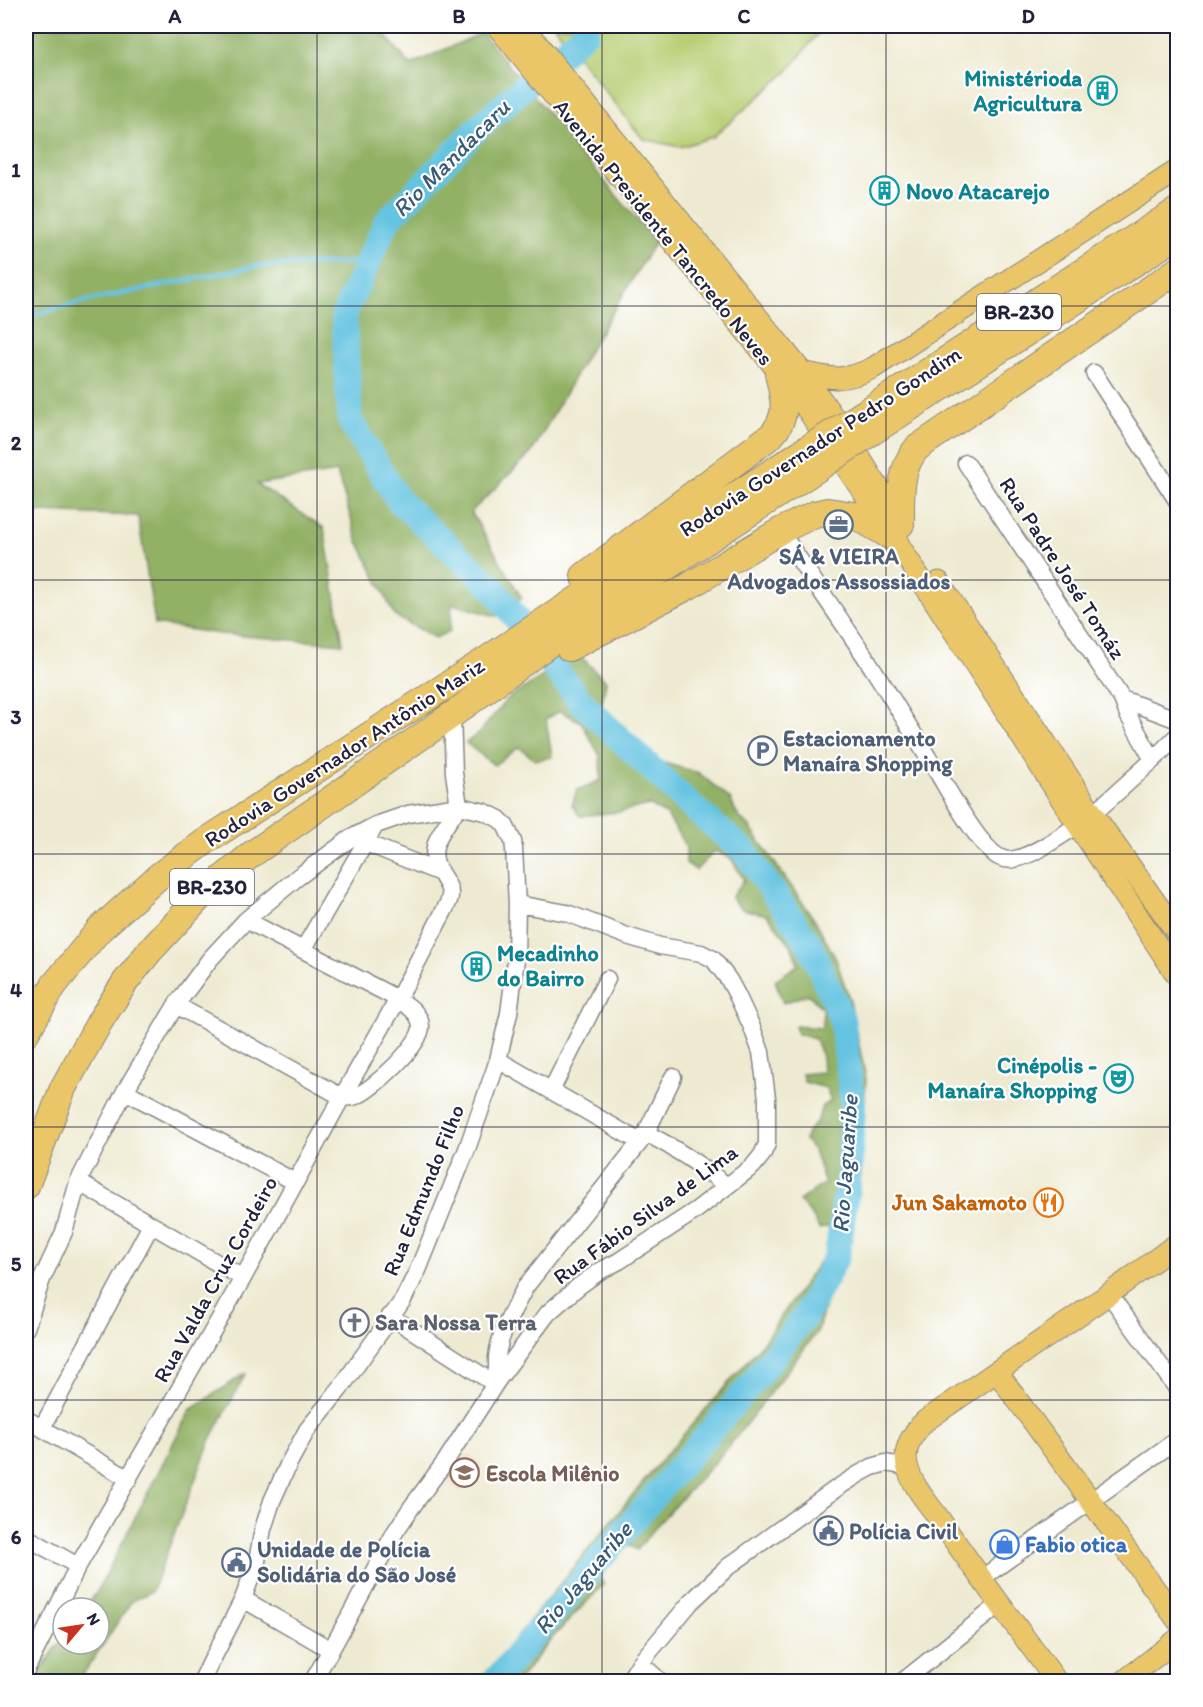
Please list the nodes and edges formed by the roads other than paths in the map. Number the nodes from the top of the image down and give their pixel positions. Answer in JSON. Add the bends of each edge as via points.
{"nodes":[{"id":1,"x":509,"y":30,"type":"edge"},
{"id":2,"x":1178,"y":170,"type":"edge"},
{"id":3,"x":1178,"y":210,"type":"edge"},
{"id":4,"x":1178,"y":235,"type":"edge"},
{"id":5,"x":1178,"y":270,"type":"edge"},
{"id":6,"x":790,"y":372,"type":"junction"},
{"id":7,"x":1094,"y":374,"type":"dead end"},
{"id":8,"x":852,"y":430,"type":"junction"},
{"id":9,"x":966,"y":463,"type":"dead end"},
{"id":10,"x":1178,"y":502,"type":"edge"},
{"id":11,"x":780,"y":531,"type":"junction"},
{"id":12,"x":898,"y":531,"type":"junction"},
{"id":13,"x":542,"y":636,"type":"junction"},
{"id":14,"x":495,"y":667,"type":"junction"},
{"id":15,"x":1122,"y":699,"type":"junction"},
{"id":16,"x":452,"y":715,"type":"junction"},
{"id":17,"x":1178,"y":720,"type":"edge"},
{"id":18,"x":1178,"y":735,"type":"edge"},
{"id":19,"x":1153,"y":760,"type":"junction"},
{"id":20,"x":459,"y":806,"type":"junction"},
{"id":21,"x":1085,"y":819,"type":"junction"},
{"id":22,"x":376,"y":825,"type":"junction"},
{"id":23,"x":366,"y":843,"type":"junction"},
{"id":24,"x":438,"y":872,"type":"junction"},
{"id":25,"x":517,"y":904,"type":"junction"},
{"id":26,"x":246,"y":920,"type":"junction"},
{"id":27,"x":1178,"y":934,"type":"edge"},
{"id":28,"x":303,"y":950,"type":"junction"},
{"id":29,"x":1178,"y":977,"type":"edge"},
{"id":30,"x":607,"y":979,"type":"dead end"},
{"id":31,"x":398,"y":999,"type":"junction"},
{"id":32,"x":176,"y":1005,"type":"junction"},
{"id":33,"x":26,"y":1033,"type":"edge"},
{"id":34,"x":498,"y":1060,"type":"junction"},
{"id":35,"x":673,"y":1077,"type":"dead end"},
{"id":36,"x":551,"y":1090,"type":"junction"},
{"id":37,"x":125,"y":1091,"type":"junction"},
{"id":38,"x":342,"y":1097,"type":"junction"},
{"id":39,"x":643,"y":1137,"type":"junction"},
{"id":40,"x":78,"y":1182,"type":"junction"},
{"id":41,"x":295,"y":1182,"type":"junction"},
{"id":42,"x":26,"y":1185,"type":"edge"},
{"id":43,"x":727,"y":1186,"type":"junction"},
{"id":44,"x":151,"y":1225,"type":"junction"},
{"id":45,"x":1178,"y":1243,"type":"edge"},
{"id":46,"x":243,"y":1278,"type":"junction"},
{"id":47,"x":1109,"y":1294,"type":"junction"},
{"id":48,"x":390,"y":1316,"type":"junction"},
{"id":49,"x":26,"y":1328,"type":"edge"},
{"id":50,"x":997,"y":1372,"type":"junction"},
{"id":51,"x":496,"y":1382,"type":"junction"},
{"id":52,"x":1178,"y":1390,"type":"edge"},
{"id":53,"x":26,"y":1419,"type":"edge"},
{"id":54,"x":42,"y":1428,"type":"junction"},
{"id":55,"x":1178,"y":1439,"type":"edge"},
{"id":56,"x":907,"y":1467,"type":"junction"},
{"id":57,"x":129,"y":1479,"type":"junction"},
{"id":58,"x":1091,"y":1501,"type":"junction"},
{"id":59,"x":26,"y":1537,"type":"edge"},
{"id":60,"x":78,"y":1566,"type":"junction"},
{"id":61,"x":982,"y":1578,"type":"junction"},
{"id":62,"x":243,"y":1599,"type":"junction"},
{"id":63,"x":1000,"y":1604,"type":"junction"},
{"id":64,"x":1178,"y":1621,"type":"edge"},
{"id":65,"x":1178,"y":1639,"type":"edge"},
{"id":66,"x":331,"y":1650,"type":"junction"},
{"id":67,"x":27,"y":1662,"type":"edge"},
{"id":68,"x":640,"y":1663,"type":"junction"},
{"id":69,"x":201,"y":1682,"type":"edge"},
{"id":70,"x":312,"y":1682,"type":"edge"},
{"id":71,"x":628,"y":1682,"type":"edge"},
{"id":72,"x":661,"y":1682,"type":"edge"},
{"id":73,"x":902,"y":1682,"type":"edge"},
{"id":74,"x":1057,"y":1682,"type":"edge"},
{"id":75,"x":1123,"y":1682,"type":"edge"}],
"edges":[{"from":1,"to":6,"type":"main road","name":"Avenida Presidente Tancredo Neves"},
{"from":2,"to":6,"type":"main road","via":[[873,368],[841,379]]},
{"from":3,"to":8,"type":"highway","name":"Rodovia Governador Pedro Gondim","number":"BR-230"},
{"from":4,"to":8,"type":"highway","name":"Rodovia Governador Pedro Gondim","number":"BR-230"},
{"from":5,"to":12,"type":"highway","via":[[917,448],[906,465]]},
{"from":6,"to":8,"type":"main road","name":"Avenida Presidente Tancredo Neves","via":[[796,393]]},
{"from":6,"to":13,"type":"highway","via":[[784,415],[772,435]]},
{"from":7,"to":10,"type":"street"},
{"from":8,"to":12,"type":"main road","name":"Avenida Presidente Tancredo Neves"},
{"from":8,"to":13,"type":"highway","name":"Rodovia Governador Pedro Gondim","number":"BR-230","bridge":true},
{"from":9,"to":15,"type":"street","name":"Rua Padre José Tomáz"},
{"from":11,"to":12,"type":"highway","via":[[815,513],[828,511],[854,515]]},
{"from":11,"to":13,"type":"highway","via":[[689,586]]},
{"from":11,"to":21,"type":"street","via":[[876,673],[965,818],[1000,858],[1016,860]]},
{"from":12,"to":21,"type":"main road","name":"Avenida Presidente Tancredo Neves"},
{"from":13,"to":14,"type":"highway"},
{"from":13,"to":14,"type":"highway","name":"Rodovia Governador Antônio Mariz","number":"BR-230"},
{"from":14,"to":16,"type":"highway","name":"Rodovia Governador Antônio Mariz","number":"BR-230","via":[[478,696]]},
{"from":14,"to":33,"type":"highway","name":"Rodovia Governador Antônio Mariz","number":"BR-230","via":[[456,679],[160,875],[99,930],[54,985]]},
{"from":15,"to":17,"type":"street"},
{"from":15,"to":19,"type":"street","name":"Rua Padre José Tomáz"},
{"from":16,"to":20,"type":"street","via":[[452,756]]},
{"from":16,"to":42,"type":"highway","name":"Rodovia Governador Antônio Mariz","number":"BR-230","via":[[252,854],[201,896],[149,952],[100,1021],[63,1088]]},
{"from":18,"to":19,"type":"street"},
{"from":19,"to":21,"type":"street"},
{"from":20,"to":22,"type":"street","via":[[408,814]]},
{"from":20,"to":24,"type":"street","via":[[435,845]]},
{"from":20,"to":25,"type":"street","name":"Rua Edmundo Filho","via":[[493,815],[510,833]]},
{"from":21,"to":27,"type":"main road"},
{"from":21,"to":29,"type":"main road"},
{"from":22,"to":23,"type":"street"},
{"from":22,"to":26,"type":"street","via":[[351,838]]},
{"from":23,"to":24,"type":"street"},
{"from":23,"to":28,"type":"street"},
{"from":24,"to":31,"type":"street","name":"Rua Valda Cruz Cordeiro","via":[[450,898]]},
{"from":25,"to":34,"type":"street","name":"Rua Edmundo Filho","via":[[516,958]]},
{"from":25,"to":43,"type":"street","name":"Rua Fábio Silva de Lima","via":[[567,913],[660,946],[701,953],[721,968],[737,994],[761,1052],[768,1134],[762,1155]]},
{"from":26,"to":28,"type":"street"},
{"from":26,"to":32,"type":"street"},
{"from":28,"to":31,"type":"street"},
{"from":30,"to":36,"type":"street"},
{"from":31,"to":38,"type":"street","name":"Rua Valda Cruz Cordeiro"},
{"from":31,"to":38,"type":"street","via":[[419,1017],[418,1038],[373,1086],[354,1097]]},
{"from":32,"to":37,"type":"street"},
{"from":32,"to":38,"type":"street"},
{"from":34,"to":36,"type":"street"},
{"from":34,"to":48,"type":"street","name":"Rua Edmundo Filho","via":[[418,1270]]},
{"from":35,"to":39,"type":"street","name":"Rua Fábio Silva de Lima"},
{"from":36,"to":39,"type":"street"},
{"from":37,"to":40,"type":"street"},
{"from":37,"to":41,"type":"street"},
{"from":38,"to":41,"type":"street","name":"Rua Valda Cruz Cordeiro"},
{"from":39,"to":43,"type":"street","via":[[678,1149]]},
{"from":39,"to":51,"type":"street","name":"Rua Fábio Silva de Lima","via":[[526,1286],[499,1346]]},
{"from":40,"to":44,"type":"street"},
{"from":40,"to":49,"type":"street","via":[[64,1232],[42,1279]]},
{"from":41,"to":46,"type":"street","name":"Rua Valda Cruz Cordeiro"},
{"from":43,"to":51,"type":"street","name":"Rua Fábio Silva de Lima","via":[[679,1222],[593,1276],[548,1313]]},
{"from":44,"to":46,"type":"street"},
{"from":44,"to":54,"type":"street"},
{"from":45,"to":47,"type":"main road"},
{"from":46,"to":57,"type":"street","name":"Rua Valda Cruz Cordeiro"},
{"from":47,"to":50,"type":"main road"},
{"from":47,"to":52,"type":"street"},
{"from":48,"to":51,"type":"street"},
{"from":48,"to":62,"type":"street","name":"Rua Edmundo Filho","via":[[308,1430],[289,1463],[263,1529],[257,1561]]},
{"from":50,"to":56,"type":"main road","via":[[918,1428],[909,1442]]},
{"from":50,"to":58,"type":"main road"},
{"from":51,"to":66,"type":"street","name":"Rua Fábio Silva de Lima","via":[[395,1532]]},
{"from":53,"to":54,"type":"street"},
{"from":54,"to":57,"type":"street"},
{"from":55,"to":58,"type":"street"},
{"from":56,"to":61,"type":"main road"},
{"from":56,"to":68,"type":"street","via":[[886,1463],[865,1471],[729,1566],[691,1602]]},
{"from":57,"to":60,"type":"street","name":"Rua Valda Cruz Cordeiro"},
{"from":58,"to":61,"type":"street"},
{"from":58,"to":64,"type":"main road"},
{"from":59,"to":60,"type":"street"},
{"from":60,"to":67,"type":"street","name":"Rua Valda Cruz Cordeiro"},
{"from":61,"to":63,"type":"main road"},
{"from":62,"to":66,"type":"street"},
{"from":62,"to":69,"type":"street","name":"Rua Edmundo Filho"},
{"from":63,"to":73,"type":"street"},
{"from":63,"to":74,"type":"main road"},
{"from":65,"to":75,"type":"main road"},
{"from":66,"to":70,"type":"street","name":"Rua Fábio Silva de Lima"},
{"from":68,"to":71,"type":"street"},
{"from":68,"to":72,"type":"street"}]}
